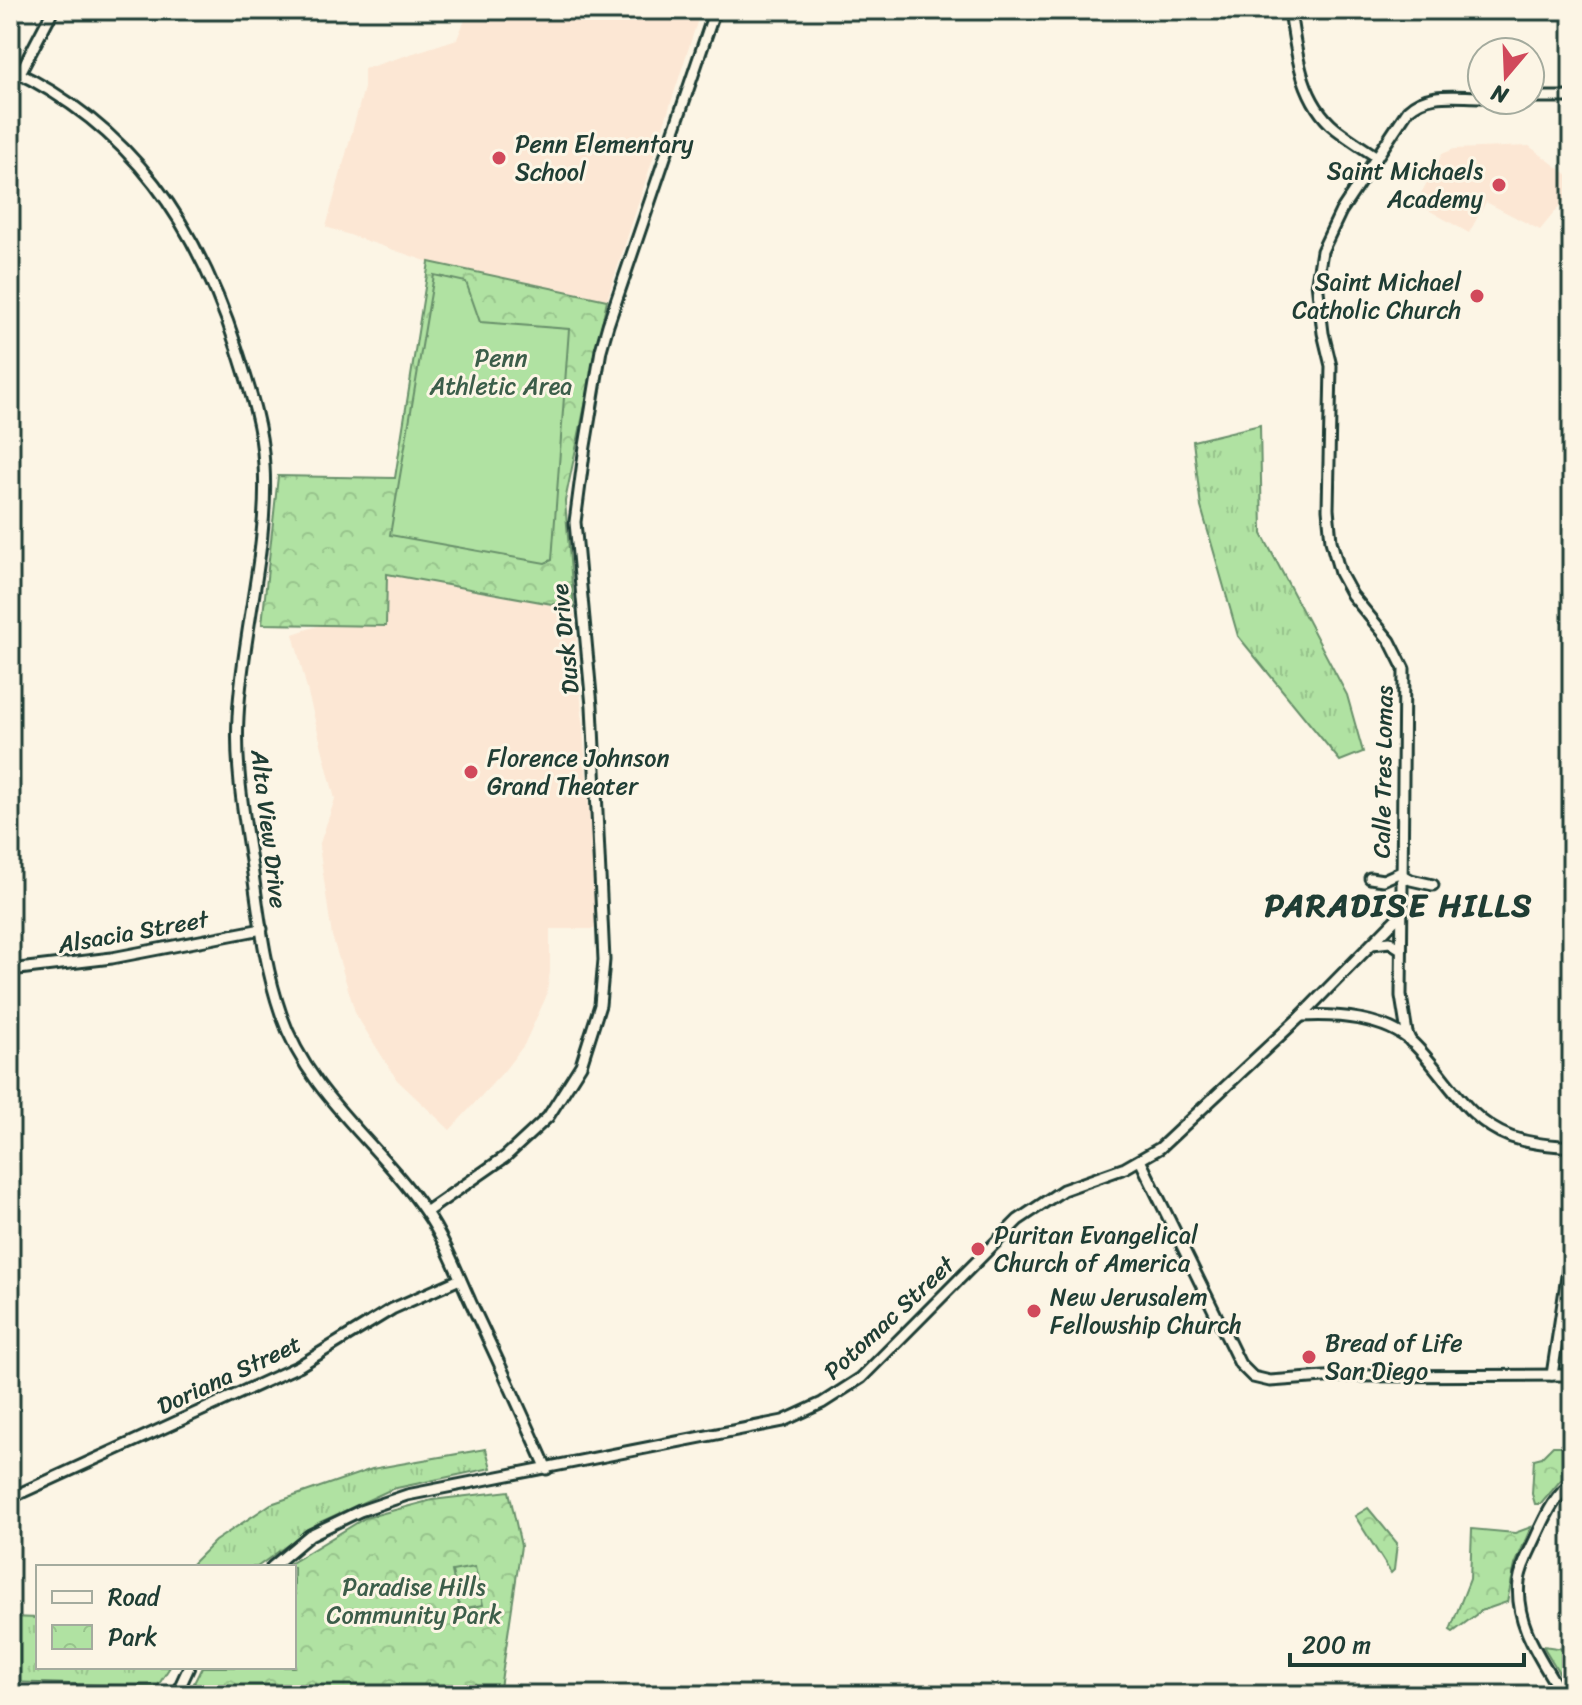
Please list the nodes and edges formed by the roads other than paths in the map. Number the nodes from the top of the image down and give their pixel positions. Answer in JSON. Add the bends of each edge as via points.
{"nodes":[{"id":1,"x":53,"y":10,"type":"edge"},
{"id":2,"x":715,"y":10,"type":"edge"},
{"id":3,"x":1290,"y":10,"type":"edge"},
{"id":4,"x":15,"y":71,"type":"edge"},
{"id":5,"x":1466,"y":96,"type":"edge"},
{"id":6,"x":1546,"y":97,"type":"edge"},
{"id":7,"x":1572,"y":97,"type":"edge"},
{"id":8,"x":1377,"y":157,"type":"junction"},
{"id":9,"x":1402,"y":874,"type":"junction"},
{"id":10,"x":1370,"y":878,"type":"dead end"},
{"id":11,"x":1433,"y":885,"type":"dead end"},
{"id":12,"x":1400,"y":915,"type":"junction"},
{"id":13,"x":262,"y":929,"type":"junction"},
{"id":14,"x":1372,"y":944,"type":"junction"},
{"id":15,"x":1401,"y":949,"type":"junction"},
{"id":16,"x":10,"y":970,"type":"edge"},
{"id":17,"x":1301,"y":1016,"type":"junction"},
{"id":18,"x":1411,"y":1042,"type":"junction"},
{"id":19,"x":1572,"y":1147,"type":"edge"},
{"id":20,"x":1140,"y":1160,"type":"junction"},
{"id":21,"x":426,"y":1212,"type":"junction"},
{"id":22,"x":1572,"y":1243,"type":"edge"},
{"id":23,"x":460,"y":1279,"type":"junction"},
{"id":24,"x":1552,"y":1375,"type":"junction"},
{"id":25,"x":1572,"y":1375,"type":"edge"},
{"id":26,"x":547,"y":1469,"type":"junction"},
{"id":27,"x":1572,"y":1484,"type":"edge"},
{"id":28,"x":10,"y":1498,"type":"edge"},
{"id":29,"x":274,"y":1565,"type":"edge"},
{"id":30,"x":188,"y":1669,"type":"edge"},
{"id":31,"x":176,"y":1695,"type":"edge"},
{"id":32,"x":1562,"y":1695,"type":"edge"}],
"edges":[{"from":1,"to":4,"type":"street"},
{"from":2,"to":21,"type":"street","name":"Dusk Drive","via":[[608,325],[576,502],[604,960],[597,1020],[573,1079],[538,1128]]},
{"from":3,"to":8,"type":"street","via":[[1304,85],[1312,101],[1334,128]]},
{"from":4,"to":13,"type":"street","name":"Alta View Drive","via":[[112,138],[178,215],[224,308],[256,410],[264,500],[238,715],[237,770]]},
{"from":5,"to":8,"type":"street","name":"Calle Tres Lomas","via":[[1437,95],[1418,102]]},
{"from":6,"to":7,"type":"street"},
{"from":8,"to":9,"type":"street","name":"Calle Tres Lomas","via":[[1330,231],[1317,294],[1331,366],[1331,541],[1352,595],[1390,641],[1404,669]]},
{"from":9,"to":10,"type":"street"},
{"from":9,"to":11,"type":"street"},
{"from":9,"to":12,"type":"street","name":"Calle Tres Lomas"},
{"from":12,"to":14,"type":"street","name":"Potomac Street"},
{"from":12,"to":15,"type":"street","name":"Calle Tres Lomas"},
{"from":13,"to":16,"type":"street","name":"Alsacia Street","via":[[112,958]]},
{"from":13,"to":21,"type":"street","name":"Alta View Drive","via":[[266,968],[308,1070]]},
{"from":14,"to":15,"type":"street","via":[[1390,942]]},
{"from":14,"to":17,"type":"street","name":"Potomac Street"},
{"from":15,"to":18,"type":"street","name":"Calle Tres Lomas","via":[[1401,996]]},
{"from":17,"to":18,"type":"street","via":[[1367,1022]]},
{"from":17,"to":20,"type":"street","name":"Potomac Street","via":[[1160,1148]]},
{"from":18,"to":19,"type":"street","via":[[1464,1105],[1495,1129],[1538,1144]]},
{"from":20,"to":24,"type":"street","via":[[1240,1364],[1253,1377],[1270,1381]]},
{"from":20,"to":26,"type":"street","name":"Potomac Street","via":[[1063,1190],[1018,1220],[861,1378],[822,1403],[783,1421]]},
{"from":21,"to":23,"type":"street","name":"Alta View Drive"},
{"from":22,"to":24,"type":"street"},
{"from":23,"to":26,"type":"street","name":"Alta View Drive"},
{"from":23,"to":28,"type":"street","name":"Doriana Street","via":[[392,1309],[299,1366]]},
{"from":24,"to":25,"type":"street"},
{"from":26,"to":29,"type":"street","name":"Potomac Street","via":[[433,1489],[360,1511],[310,1535]]},
{"from":27,"to":32,"type":"street","via":[[1550,1507],[1519,1581],[1525,1629]]},
{"from":30,"to":31,"type":"street"}]}
